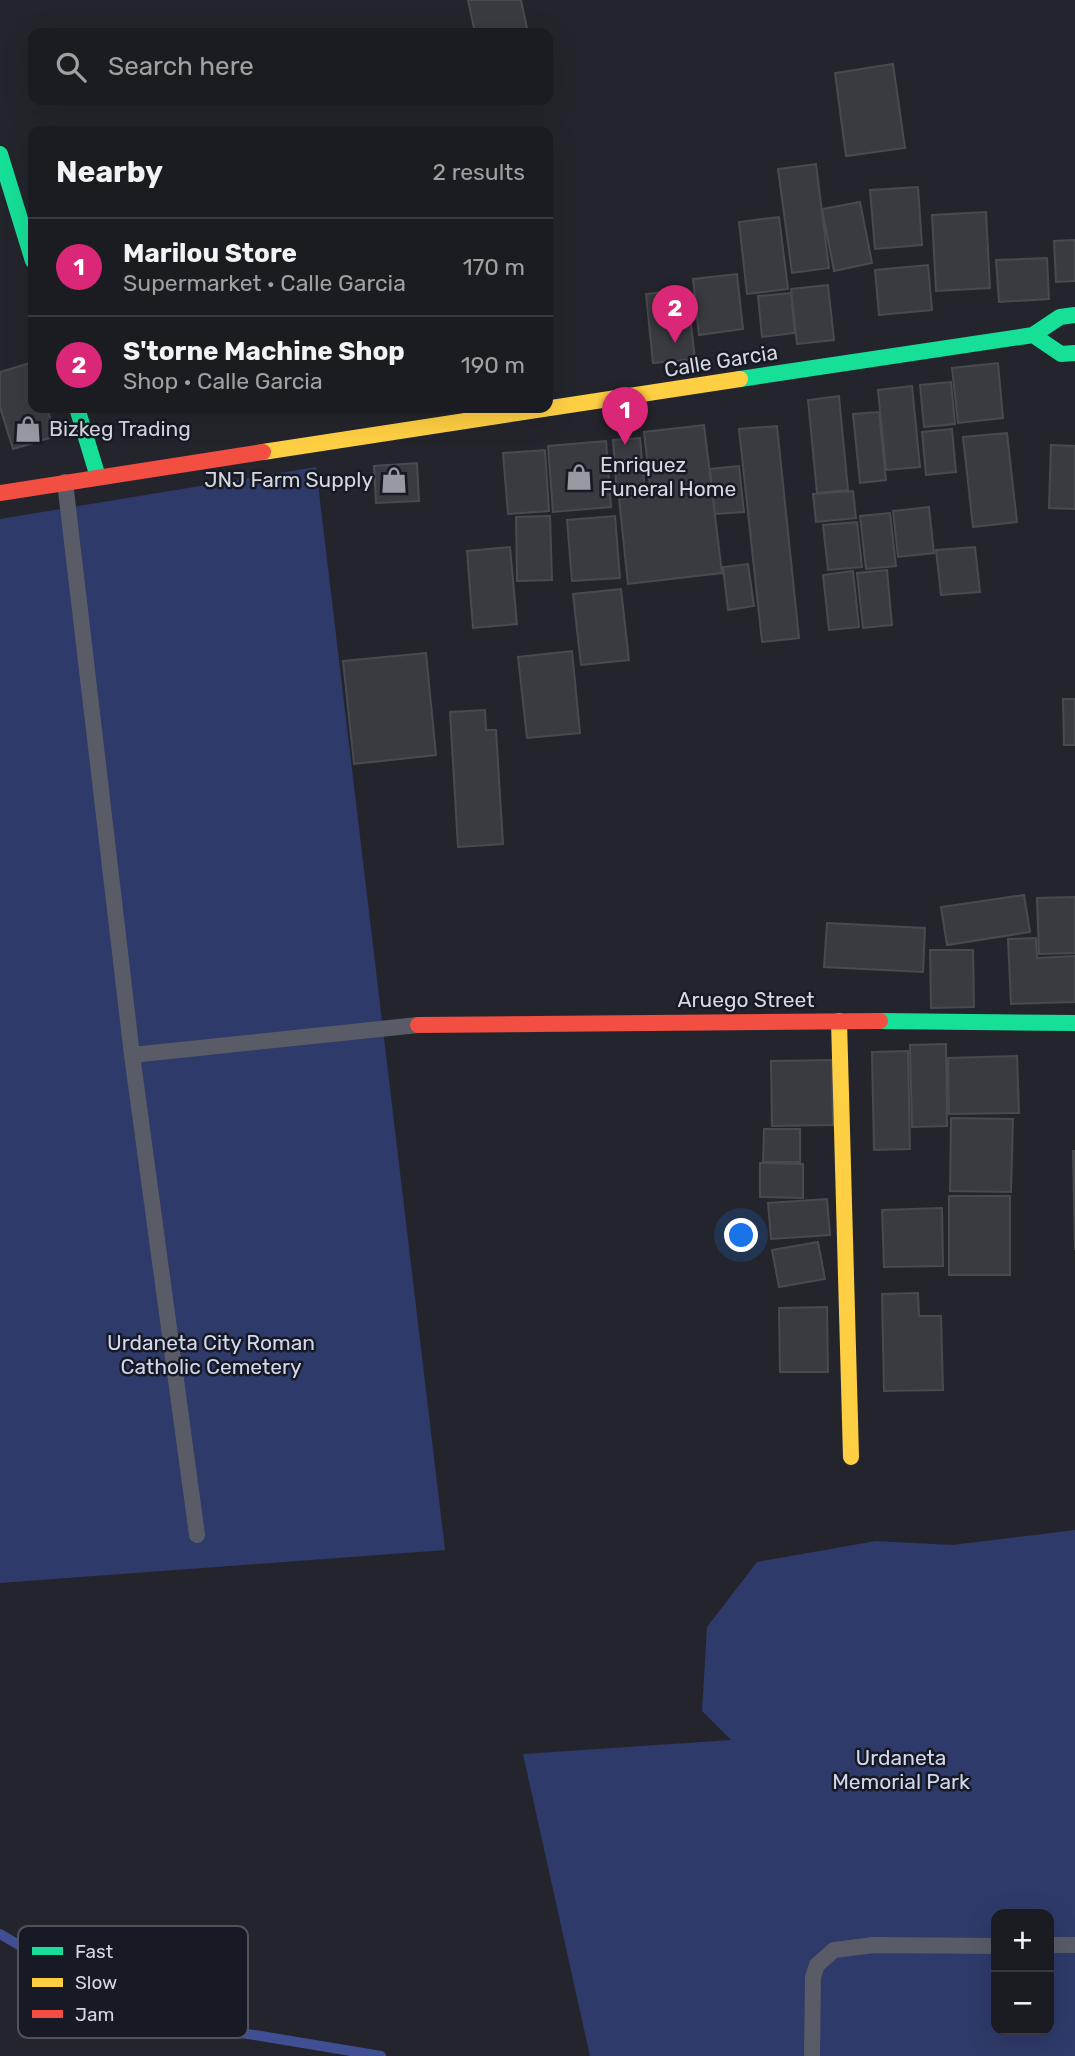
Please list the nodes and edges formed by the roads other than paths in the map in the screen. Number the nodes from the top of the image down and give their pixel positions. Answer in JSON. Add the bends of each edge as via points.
{"nodes":[{"id":1,"x":0,"y":154,"type":"edge"},
{"id":2,"x":28,"y":245,"type":"edge"},
{"id":3,"x":1075,"y":315,"type":"edge"},
{"id":4,"x":1033,"y":335,"type":"junction"},
{"id":5,"x":1075,"y":354,"type":"edge"},
{"id":6,"x":553,"y":408,"type":"edge"},
{"id":7,"x":79,"y":413,"type":"edge"},
{"id":8,"x":519,"y":413,"type":"edge"},
{"id":9,"x":98,"y":477,"type":"junction"},
{"id":10,"x":65,"y":482,"type":"junction"},
{"id":11,"x":0,"y":494,"type":"edge"},
{"id":12,"x":839,"y":1021,"type":"junction"},
{"id":13,"x":1075,"y":1023,"type":"edge"},
{"id":14,"x":418,"y":1025,"type":"joint"},
{"id":15,"x":132,"y":1055,"type":"junction"},
{"id":16,"x":851,"y":1457,"type":"dead end"},
{"id":17,"x":197,"y":1535,"type":"dead end"},
{"id":18,"x":1054,"y":1945,"type":"edge"},
{"id":19,"x":1075,"y":1945,"type":"edge"},
{"id":20,"x":991,"y":1946,"type":"edge"},
{"id":21,"x":813,"y":2056,"type":"edge"}],
"edges":[{"from":1,"to":2,"type":"street"},
{"from":3,"to":4,"type":"street","name":"Calle Garcia","via":[[1060,317]]},
{"from":4,"to":5,"type":"street","via":[[1061,354]]},
{"from":4,"to":6,"type":"street","name":"Calle Garcia"},
{"from":7,"to":9,"type":"street"},
{"from":8,"to":9,"type":"street","name":"Calle Garcia"},
{"from":9,"to":10,"type":"street","name":"Calle Garcia"},
{"from":10,"to":11,"type":"street","name":"Calle Garcia"},
{"from":10,"to":15,"type":"lane"},
{"from":12,"to":13,"type":"street","name":"Aruego Street"},
{"from":12,"to":14,"type":"street","name":"Aruego Street"},
{"from":12,"to":16,"type":"street"},
{"from":14,"to":15,"type":"lane"},
{"from":15,"to":17,"type":"lane"},
{"from":18,"to":19,"type":"lane"},
{"from":20,"to":21,"type":"lane","via":[[874,1945],[834,1950],[817,1965],[813,1977]]}]}
